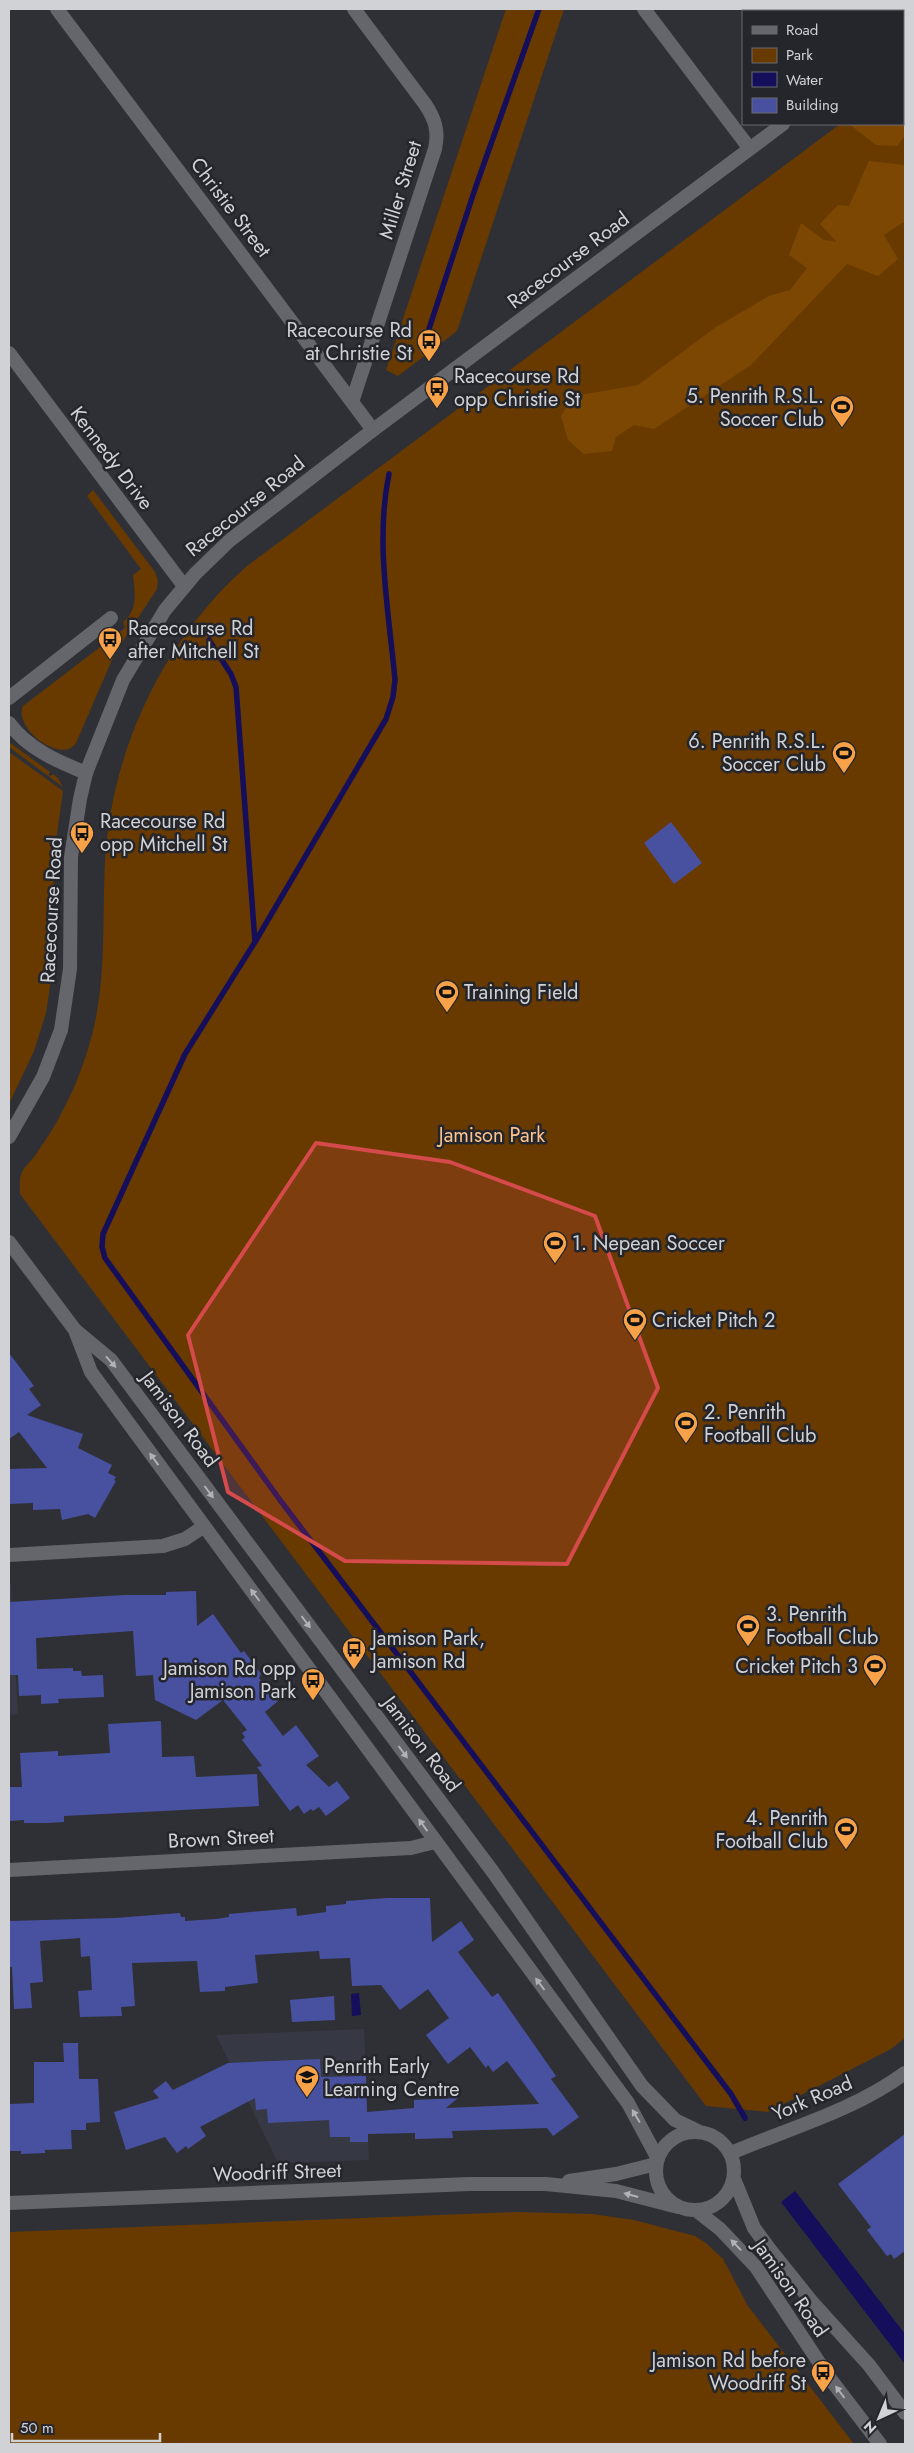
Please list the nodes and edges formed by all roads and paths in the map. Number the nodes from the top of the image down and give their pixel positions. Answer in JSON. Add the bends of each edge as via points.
{"nodes":[{"id":1,"x":56,"y":9,"type":"edge"},
{"id":2,"x":354,"y":9,"type":"edge"},
{"id":3,"x":644,"y":9,"type":"edge"},
{"id":4,"x":782,"y":125,"type":"edge"},
{"id":5,"x":750,"y":149,"type":"junction"},
{"id":6,"x":9,"y":353,"type":"edge"},
{"id":7,"x":352,"y":402,"type":"junction"},
{"id":8,"x":373,"y":430,"type":"junction"},
{"id":9,"x":184,"y":586,"type":"junction"},
{"id":10,"x":111,"y":618,"type":"dead end"},
{"id":11,"x":9,"y":698,"type":"edge"},
{"id":12,"x":9,"y":723,"type":"edge"},
{"id":13,"x":86,"y":773,"type":"junction"},
{"id":14,"x":9,"y":1137,"type":"edge"},
{"id":15,"x":9,"y":1242,"type":"edge"},
{"id":16,"x":75,"y":1330,"type":"junction"},
{"id":17,"x":203,"y":1527,"type":"junction"},
{"id":18,"x":9,"y":1555,"type":"edge"},
{"id":19,"x":435,"y":1842,"type":"junction"},
{"id":20,"x":9,"y":1870,"type":"edge"},
{"id":21,"x":905,"y":2073,"type":"edge"},
{"id":22,"x":700,"y":2132,"type":"junction"},
{"id":23,"x":731,"y":2154,"type":"junction"},
{"id":24,"x":657,"y":2161,"type":"junction"},
{"id":25,"x":734,"y":2179,"type":"junction"},
{"id":26,"x":546,"y":2184,"type":"junction"},
{"id":27,"x":9,"y":2203,"type":"edge"},
{"id":28,"x":678,"y":2208,"type":"junction"},
{"id":29,"x":697,"y":2210,"type":"junction"},
{"id":30,"x":905,"y":2413,"type":"edge"},
{"id":31,"x":880,"y":2444,"type":"edge"}],
"edges":[{"from":1,"to":7,"type":"street","name":"Christie Street"},
{"from":2,"to":7,"type":"street","name":"Miller Street","via":[[425,104],[437,133],[435,149]]},
{"from":3,"to":5,"type":"street"},
{"from":4,"to":5,"type":"street","name":"Racecourse Road"},
{"from":5,"to":8,"type":"street","name":"Racecourse Road"},
{"from":6,"to":9,"type":"street","name":"Kennedy Drive"},
{"from":7,"to":8,"type":"street","name":"Christie Street"},
{"from":8,"to":9,"type":"street","name":"Racecourse Road","via":[[222,547]]},
{"from":9,"to":13,"type":"street","name":"Racecourse Road","via":[[150,632],[123,680]]},
{"from":10,"to":11,"type":"street"},
{"from":12,"to":13,"type":"street","via":[[41,752]]},
{"from":13,"to":14,"type":"street","name":"Racecourse Road","via":[[71,857],[70,969],[61,1030],[43,1077]]},
{"from":15,"to":16,"type":"street","name":"Jamison Road"},
{"from":17,"to":16,"type":"street","name":"Jamison Road","one_way":true,"via":[[92,1372]]},
{"from":16,"to":22,"type":"street","name":"Jamison Road","one_way":true,"via":[[111,1360],[493,1872],[642,2086],[675,2120]]},
{"from":17,"to":18,"type":"street","via":[[185,1539],[163,1546]]},
{"from":19,"to":17,"type":"street","name":"Jamison Road","one_way":true},
{"from":19,"to":20,"type":"street","name":"Brown Street","via":[[411,1848]]},
{"from":24,"to":19,"type":"street","name":"Jamison Road","one_way":true,"via":[[628,2103]]},
{"from":21,"to":23,"type":"street","name":"York Road","via":[[826,2116]]},
{"from":22,"to":23,"type":"street","via":[[723,2143]]},
{"from":22,"to":24,"type":"street","via":[[687,2132],[675,2137],[666,2144]]},
{"from":23,"to":25,"type":"street"},
{"from":24,"to":26,"type":"street","name":"Woodriff Street","via":[[616,2174]]},
{"from":24,"to":28,"type":"street","via":[[659,2188]]},
{"from":25,"to":29,"type":"street","via":[[728,2195],[718,2204]]},
{"from":25,"to":30,"type":"street","name":"Jamison Road","via":[[754,2228]]},
{"from":26,"to":27,"type":"street","name":"Woodriff Street","via":[[468,2184]]},
{"from":28,"to":26,"type":"street","name":"Woodriff Street","one_way":true,"via":[[616,2191]]},
{"from":28,"to":29,"type":"street"},
{"from":31,"to":29,"type":"street","name":"Jamison Road","one_way":true,"via":[[828,2376],[756,2267]]}]}
